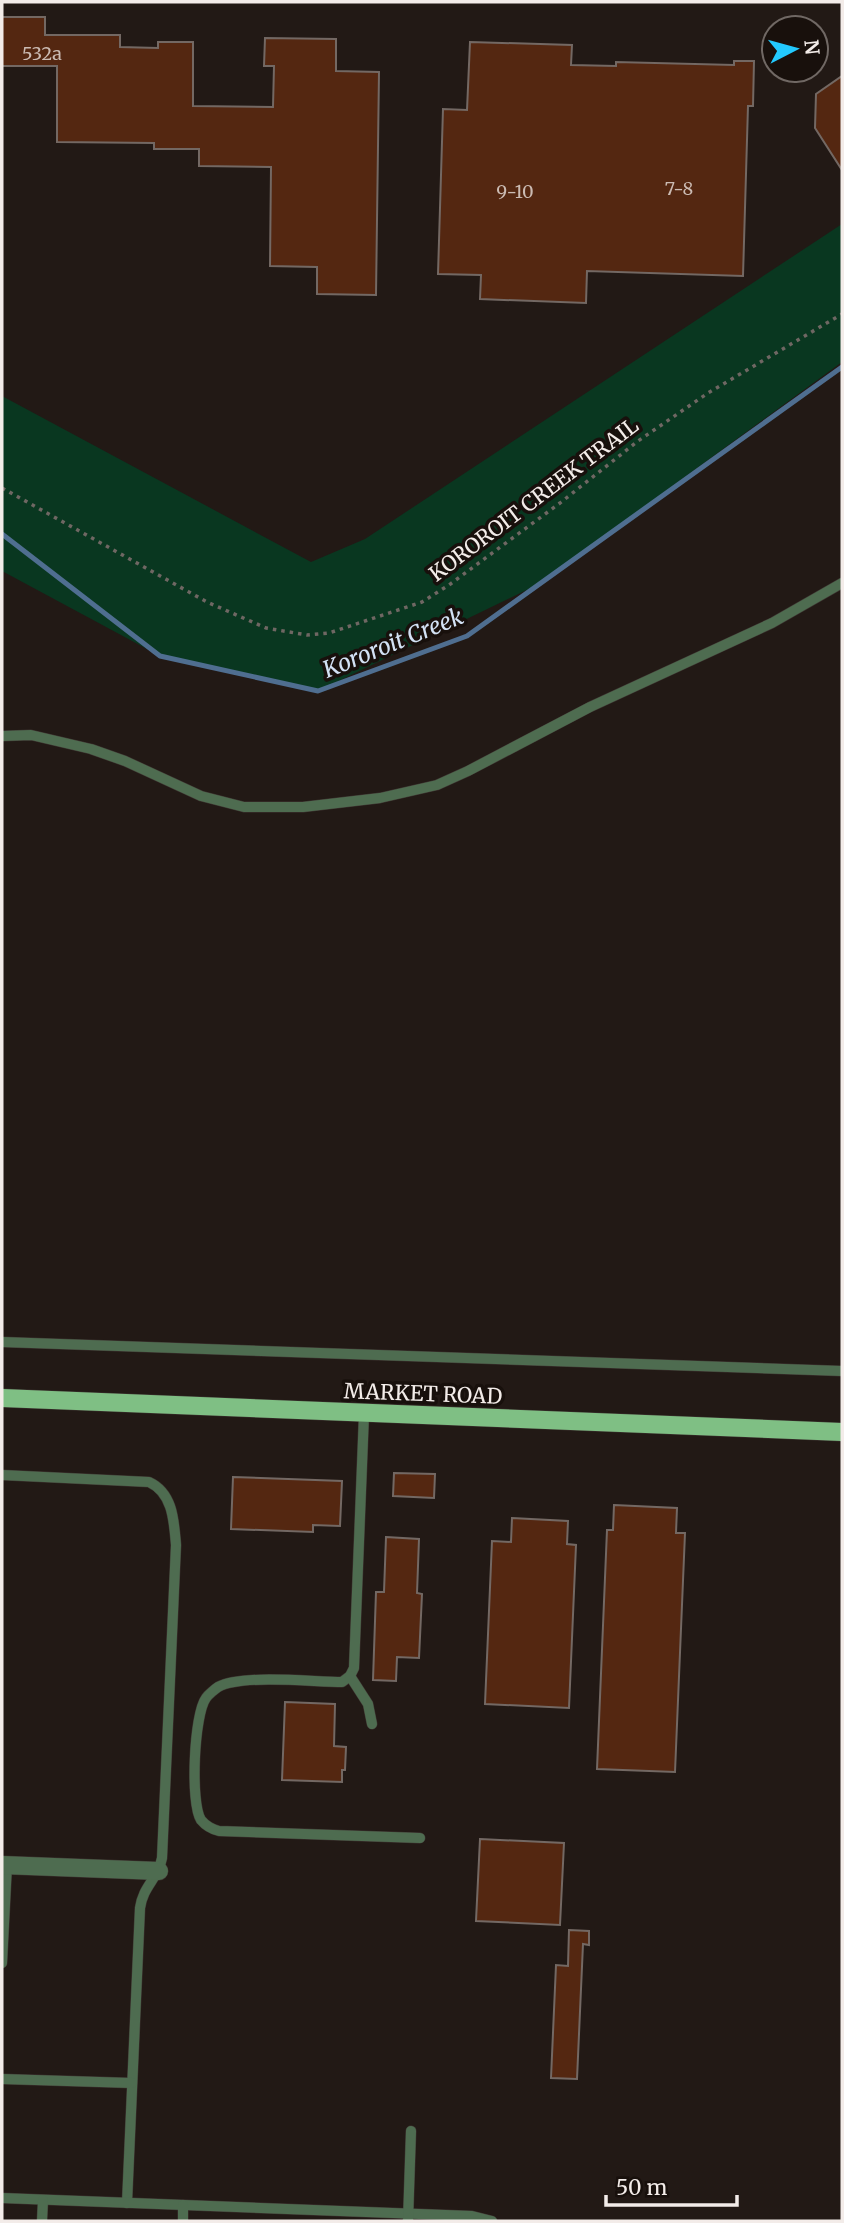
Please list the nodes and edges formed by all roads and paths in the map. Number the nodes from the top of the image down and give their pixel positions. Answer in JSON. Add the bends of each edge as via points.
{"nodes":[{"id":1,"x":842,"y":314,"type":"edge"},
{"id":2,"x":2,"y":488,"type":"edge"},
{"id":3,"x":842,"y":583,"type":"edge"},
{"id":4,"x":2,"y":736,"type":"edge"},
{"id":5,"x":2,"y":1342,"type":"edge"},
{"id":6,"x":842,"y":1371,"type":"edge"},
{"id":7,"x":2,"y":1398,"type":"edge"},
{"id":8,"x":364,"y":1414,"type":"junction"},
{"id":9,"x":842,"y":1432,"type":"edge"},
{"id":10,"x":2,"y":1475,"type":"edge"},
{"id":11,"x":350,"y":1676,"type":"junction"},
{"id":12,"x":372,"y":1724,"type":"dead end"},
{"id":13,"x":420,"y":1838,"type":"dead end"},
{"id":14,"x":4,"y":1865,"type":"edge"},
{"id":15,"x":159,"y":1871,"type":"junction"},
{"id":16,"x":2,"y":1963,"type":"edge"},
{"id":17,"x":2,"y":2079,"type":"edge"},
{"id":18,"x":132,"y":2083,"type":"junction"},
{"id":19,"x":411,"y":2131,"type":"dead end"},
{"id":20,"x":2,"y":2198,"type":"edge"},
{"id":21,"x":43,"y":2200,"type":"junction"},
{"id":22,"x":127,"y":2203,"type":"junction"},
{"id":23,"x":183,"y":2205,"type":"junction"},
{"id":24,"x":408,"y":2217,"type":"edge"},
{"id":25,"x":43,"y":2221,"type":"edge"},
{"id":26,"x":183,"y":2221,"type":"edge"},
{"id":27,"x":492,"y":2221,"type":"edge"}],
"edges":[{"from":1,"to":2,"type":"path","name":"KOROROIT CREEK TRAIL","via":[[708,393],[638,441],[449,585],[422,601],[329,633],[307,635],[266,628],[206,602]]},
{"from":3,"to":4,"type":"lane","via":[[772,623],[590,707],[457,776],[380,798],[303,807],[244,807],[201,796],[92,749],[31,735]]},
{"from":5,"to":6,"type":"lane"},
{"from":7,"to":8,"type":"main road","name":"MARKET ROAD"},
{"from":8,"to":9,"type":"main road","name":"MARKET ROAD"},
{"from":8,"to":11,"type":"lane","via":[[356,1642]]},
{"from":10,"to":15,"type":"lane","via":[[149,1482],[162,1490],[170,1505],[176,1545]]},
{"from":11,"to":12,"type":"lane","via":[[368,1704]]},
{"from":11,"to":13,"type":"lane","via":[[342,1682],[240,1681],[218,1687],[205,1698],[198,1724],[194,1795],[199,1818],[219,1831]]},
{"from":14,"to":15,"type":"street"},
{"from":14,"to":16,"type":"lane"},
{"from":15,"to":18,"type":"lane","via":[[142,1894],[139,1908]]},
{"from":17,"to":18,"type":"lane"},
{"from":18,"to":22,"type":"lane"},
{"from":19,"to":24,"type":"lane"},
{"from":20,"to":21,"type":"lane"},
{"from":21,"to":22,"type":"lane"},
{"from":21,"to":25,"type":"lane"},
{"from":22,"to":23,"type":"lane"},
{"from":23,"to":24,"type":"lane"},
{"from":23,"to":26,"type":"lane"},
{"from":24,"to":27,"type":"lane","via":[[472,2216]]}]}
